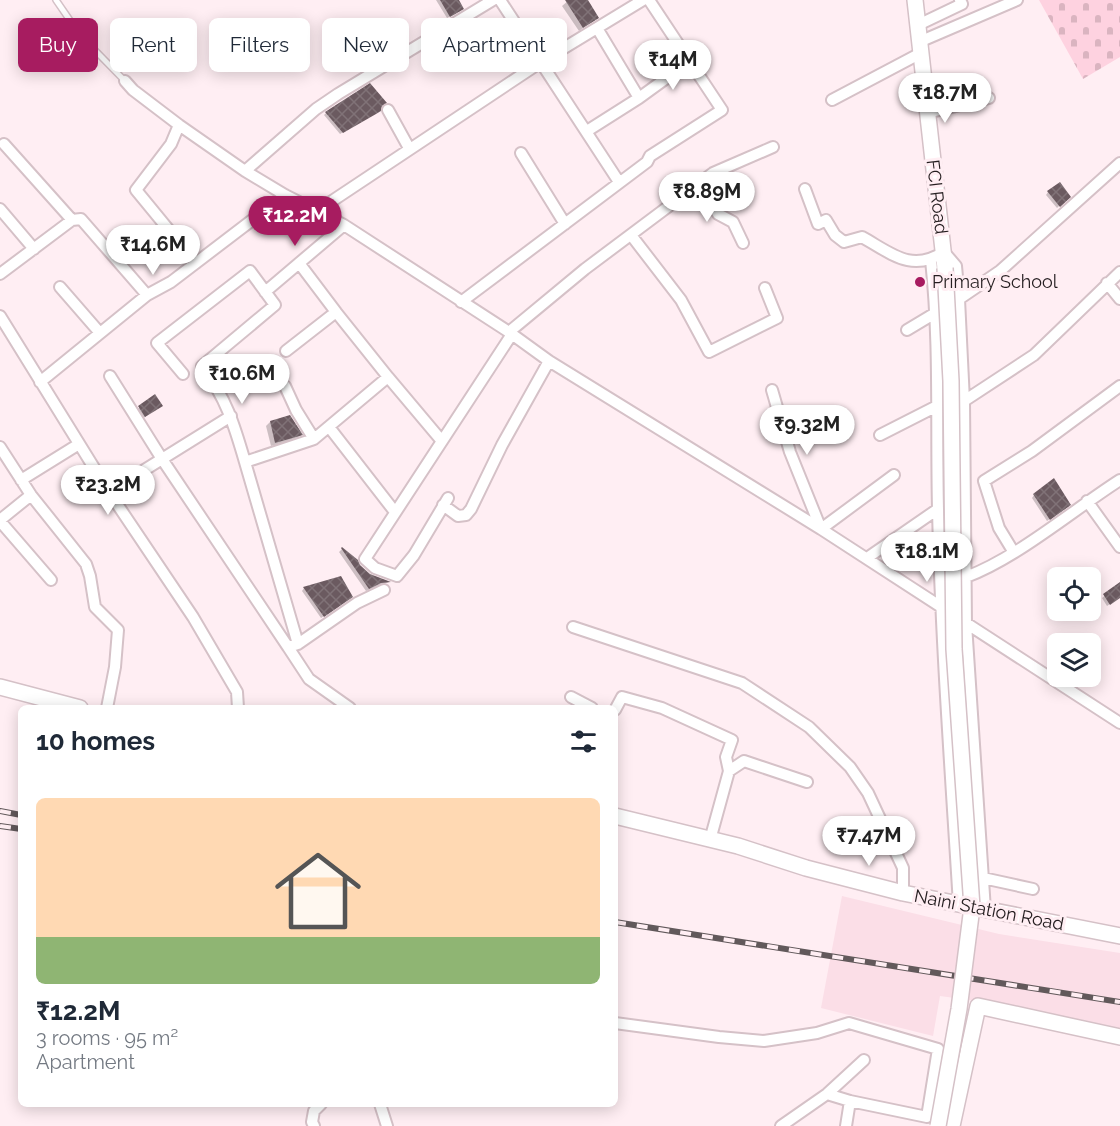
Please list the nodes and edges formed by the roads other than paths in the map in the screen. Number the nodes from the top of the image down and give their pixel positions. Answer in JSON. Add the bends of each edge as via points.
{"nodes":[{"id":1,"x":56,"y":0,"type":"edge"},
{"id":2,"x":493,"y":0,"type":"edge"},
{"id":3,"x":501,"y":0,"type":"edge"},
{"id":4,"x":642,"y":0,"type":"edge"},
{"id":5,"x":650,"y":0,"type":"edge"},
{"id":6,"x":915,"y":0,"type":"edge"},
{"id":7,"x":960,"y":0,"type":"edge"},
{"id":8,"x":1017,"y":0,"type":"edge"},
{"id":9,"x":513,"y":18,"type":"edge"},
{"id":10,"x":918,"y":25,"type":"junction"},
{"id":11,"x":597,"y":28,"type":"junction"},
{"id":12,"x":567,"y":47,"type":"edge"},
{"id":13,"x":920,"y":48,"type":"junction"},
{"id":14,"x":690,"y":61,"type":"junction"},
{"id":15,"x":527,"y":72,"type":"edge"},
{"id":16,"x":549,"y":72,"type":"edge"},
{"id":17,"x":125,"y":81,"type":"joint"},
{"id":18,"x":639,"y":98,"type":"junction"},
{"id":19,"x":989,"y":98,"type":"dead end"},
{"id":20,"x":832,"y":100,"type":"dead end"},
{"id":21,"x":388,"y":110,"type":"dead end"},
{"id":22,"x":927,"y":113,"type":"junction"},
{"id":23,"x":180,"y":125,"type":"junction"},
{"id":24,"x":587,"y":131,"type":"junction"},
{"id":25,"x":4,"y":144,"type":"dead end"},
{"id":26,"x":773,"y":147,"type":"dead end"},
{"id":27,"x":409,"y":148,"type":"junction"},
{"id":28,"x":521,"y":153,"type":"dead end"},
{"id":29,"x":1120,"y":163,"type":"edge"},
{"id":30,"x":245,"y":171,"type":"junction"},
{"id":31,"x":619,"y":182,"type":"junction"},
{"id":32,"x":699,"y":184,"type":"junction"},
{"id":33,"x":805,"y":189,"type":"dead end"},
{"id":34,"x":285,"y":195,"type":"junction"},
{"id":35,"x":0,"y":209,"type":"edge"},
{"id":36,"x":317,"y":211,"type":"junction"},
{"id":37,"x":72,"y":220,"type":"junction"},
{"id":38,"x":565,"y":224,"type":"junction"},
{"id":39,"x":344,"y":225,"type":"junction"},
{"id":40,"x":631,"y":235,"type":"junction"},
{"id":41,"x":743,"y":243,"type":"dead end"},
{"id":42,"x":33,"y":249,"type":"junction"},
{"id":43,"x":938,"y":256,"type":"junction"},
{"id":44,"x":299,"y":262,"type":"junction"},
{"id":45,"x":196,"y":263,"type":"junction"},
{"id":46,"x":1120,"y":272,"type":"edge"},
{"id":47,"x":0,"y":274,"type":"edge"},
{"id":48,"x":1107,"y":283,"type":"junction"},
{"id":49,"x":60,"y":287,"type":"dead end"},
{"id":50,"x":765,"y":288,"type":"dead end"},
{"id":51,"x":265,"y":292,"type":"junction"},
{"id":52,"x":147,"y":295,"type":"junction"},
{"id":53,"x":959,"y":299,"type":"junction"},
{"id":54,"x":1120,"y":299,"type":"edge"},
{"id":55,"x":461,"y":302,"type":"junction"},
{"id":56,"x":336,"y":312,"type":"junction"},
{"id":57,"x":937,"y":312,"type":"junction"},
{"id":58,"x":0,"y":316,"type":"edge"},
{"id":59,"x":907,"y":330,"type":"dead end"},
{"id":60,"x":100,"y":333,"type":"junction"},
{"id":61,"x":511,"y":333,"type":"junction"},
{"id":62,"x":286,"y":351,"type":"dead end"},
{"id":63,"x":549,"y":361,"type":"junction"},
{"id":64,"x":183,"y":374,"type":"dead end"},
{"id":65,"x":110,"y":375,"type":"dead end"},
{"id":66,"x":388,"y":377,"type":"junction"},
{"id":67,"x":40,"y":382,"type":"junction"},
{"id":68,"x":285,"y":386,"type":"dead end"},
{"id":69,"x":1120,"y":386,"type":"edge"},
{"id":70,"x":772,"y":390,"type":"dead end"},
{"id":71,"x":963,"y":401,"type":"junction"},
{"id":72,"x":937,"y":406,"type":"junction"},
{"id":73,"x":231,"y":416,"type":"junction"},
{"id":74,"x":329,"y":427,"type":"junction"},
{"id":75,"x":880,"y":435,"type":"dead end"},
{"id":76,"x":314,"y":439,"type":"junction"},
{"id":77,"x":441,"y":440,"type":"junction"},
{"id":78,"x":79,"y":444,"type":"junction"},
{"id":79,"x":0,"y":447,"type":"edge"},
{"id":80,"x":162,"y":459,"type":"junction"},
{"id":81,"x":244,"y":462,"type":"junction"},
{"id":82,"x":894,"y":475,"type":"dead end"},
{"id":83,"x":21,"y":480,"type":"junction"},
{"id":84,"x":1120,"y":480,"type":"edge"},
{"id":85,"x":109,"y":492,"type":"junction"},
{"id":86,"x":31,"y":495,"type":"junction"},
{"id":87,"x":1088,"y":501,"type":"junction"},
{"id":88,"x":938,"y":509,"type":"junction"},
{"id":89,"x":395,"y":512,"type":"junction"},
{"id":90,"x":0,"y":521,"type":"edge"},
{"id":91,"x":822,"y":529,"type":"junction"},
{"id":92,"x":1120,"y":547,"type":"edge"},
{"id":93,"x":1014,"y":551,"type":"junction"},
{"id":94,"x":867,"y":558,"type":"junction"},
{"id":95,"x":966,"y":577,"type":"junction"},
{"id":96,"x":51,"y":580,"type":"dead end"},
{"id":97,"x":384,"y":590,"type":"dead end"},
{"id":98,"x":942,"y":608,"type":"junction"},
{"id":99,"x":966,"y":624,"type":"junction"},
{"id":100,"x":573,"y":627,"type":"dead end"},
{"id":101,"x":293,"y":645,"type":"junction"},
{"id":102,"x":0,"y":687,"type":"edge"},
{"id":103,"x":571,"y":698,"type":"dead end"},
{"id":104,"x":69,"y":705,"type":"edge"},
{"id":105,"x":108,"y":705,"type":"edge"},
{"id":106,"x":238,"y":705,"type":"edge"},
{"id":107,"x":346,"y":705,"type":"edge"},
{"id":108,"x":586,"y":705,"type":"edge"},
{"id":109,"x":618,"y":705,"type":"edge"},
{"id":110,"x":1120,"y":723,"type":"edge"},
{"id":111,"x":729,"y":771,"type":"junction"},
{"id":112,"x":807,"y":783,"type":"dead end"},
{"id":113,"x":618,"y":817,"type":"edge"},
{"id":114,"x":710,"y":840,"type":"junction"},
{"id":115,"x":983,"y":878,"type":"junction"},
{"id":116,"x":1033,"y":889,"type":"dead end"},
{"id":117,"x":903,"y":893,"type":"junction"},
{"id":118,"x":959,"y":904,"type":"junction"},
{"id":119,"x":985,"y":910,"type":"junction"},
{"id":120,"x":1120,"y":936,"type":"edge"},
{"id":121,"x":618,"y":1023,"type":"edge"},
{"id":122,"x":1120,"y":1037,"type":"edge"},
{"id":123,"x":864,"y":1060,"type":"dead end"},
{"id":124,"x":827,"y":1094,"type":"junction"},
{"id":125,"x":850,"y":1101,"type":"junction"},
{"id":126,"x":318,"y":1107,"type":"edge"},
{"id":127,"x":381,"y":1107,"type":"edge"},
{"id":128,"x":314,"y":1126,"type":"edge"},
{"id":129,"x":387,"y":1126,"type":"edge"},
{"id":130,"x":781,"y":1126,"type":"edge"},
{"id":131,"x":846,"y":1126,"type":"edge"},
{"id":132,"x":938,"y":1126,"type":"edge"},
{"id":133,"x":952,"y":1126,"type":"edge"}],
"edges":[{"from":1,"to":17,"type":"lane","via":[[80,35]]},
{"from":2,"to":30,"type":"street","via":[[338,93]]},
{"from":3,"to":9,"type":"street"},
{"from":4,"to":11,"type":"street"},
{"from":5,"to":14,"type":"street"},
{"from":6,"to":10,"type":"main road","name":"FCI Road"},
{"from":7,"to":10,"type":"street","via":[[962,4]]},
{"from":8,"to":13,"type":"street"},
{"from":10,"to":13,"type":"main road","name":"FCI Road"},
{"from":11,"to":12,"type":"street"},
{"from":11,"to":18,"type":"street"},
{"from":13,"to":20,"type":"street"},
{"from":13,"to":22,"type":"main road","name":"FCI Road"},
{"from":14,"to":18,"type":"street"},
{"from":14,"to":31,"type":"street","via":[[722,110],[650,156]]},
{"from":15,"to":27,"type":"street"},
{"from":16,"to":24,"type":"street"},
{"from":17,"to":23,"type":"street"},
{"from":18,"to":24,"type":"street"},
{"from":19,"to":22,"type":"street"},
{"from":21,"to":27,"type":"street"},
{"from":22,"to":43,"type":"main road","name":"FCI Road"},
{"from":23,"to":30,"type":"street"},
{"from":23,"to":45,"type":"street","via":[[171,144],[136,190]]},
{"from":24,"to":31,"type":"street"},
{"from":25,"to":37,"type":"street"},
{"from":26,"to":32,"type":"street","via":[[713,173]]},
{"from":27,"to":36,"type":"street"},
{"from":28,"to":38,"type":"street"},
{"from":29,"to":53,"type":"street","via":[[1000,271]]},
{"from":30,"to":34,"type":"street"},
{"from":31,"to":38,"type":"street"},
{"from":32,"to":40,"type":"street"},
{"from":32,"to":41,"type":"street","via":[[718,214],[733,222]]},
{"from":33,"to":43,"type":"street","via":[[813,226],[826,220],[844,242],[862,237],[903,260]]},
{"from":34,"to":36,"type":"street"},
{"from":34,"to":45,"type":"street"},
{"from":35,"to":42,"type":"street"},
{"from":36,"to":39,"type":"street"},
{"from":37,"to":42,"type":"street"},
{"from":37,"to":52,"type":"street","via":[[81,219]]},
{"from":38,"to":55,"type":"street"},
{"from":39,"to":44,"type":"street"},
{"from":39,"to":55,"type":"street"},
{"from":40,"to":50,"type":"street","via":[[681,300],[709,352],[777,318]]},
{"from":40,"to":61,"type":"street"},
{"from":42,"to":47,"type":"street"},
{"from":43,"to":53,"type":"street","via":[[956,266]]},
{"from":43,"to":57,"type":"street"},
{"from":43,"to":132,"type":"main road","name":"FCI Road","bridge":true,"via":[[945,268],[951,381],[954,649],[972,907]]},
{"from":44,"to":51,"type":"street"},
{"from":44,"to":56,"type":"street"},
{"from":45,"to":52,"type":"street"},
{"from":46,"to":48,"type":"street"},
{"from":48,"to":54,"type":"street"},
{"from":48,"to":71,"type":"street","via":[[1034,355]]},
{"from":49,"to":60,"type":"street"},
{"from":51,"to":64,"type":"street","via":[[250,271],[157,343]]},
{"from":51,"to":73,"type":"street","via":[[275,305],[202,366]]},
{"from":52,"to":60,"type":"street"},
{"from":53,"to":71,"type":"street"},
{"from":55,"to":61,"type":"street"},
{"from":56,"to":62,"type":"street"},
{"from":56,"to":66,"type":"street"},
{"from":57,"to":59,"type":"street"},
{"from":57,"to":72,"type":"street"},
{"from":58,"to":67,"type":"street"},
{"from":60,"to":67,"type":"street"},
{"from":61,"to":63,"type":"street"},
{"from":61,"to":77,"type":"street"},
{"from":63,"to":89,"type":"street","via":[[471,509],[458,516],[445,502],[397,576],[375,568],[365,559]]},
{"from":63,"to":91,"type":"street"},
{"from":65,"to":80,"type":"street"},
{"from":66,"to":74,"type":"street"},
{"from":66,"to":77,"type":"street"},
{"from":67,"to":78,"type":"street"},
{"from":68,"to":76,"type":"street"},
{"from":69,"to":93,"type":"street","via":[[984,481],[999,528]]},
{"from":70,"to":91,"type":"street","via":[[790,452]]},
{"from":71,"to":95,"type":"street"},
{"from":72,"to":75,"type":"street"},
{"from":72,"to":88,"type":"street"},
{"from":73,"to":80,"type":"street"},
{"from":73,"to":81,"type":"street"},
{"from":74,"to":76,"type":"street"},
{"from":74,"to":89,"type":"street"},
{"from":76,"to":81,"type":"street"},
{"from":77,"to":89,"type":"street"},
{"from":78,"to":83,"type":"street"},
{"from":78,"to":85,"type":"street"},
{"from":79,"to":83,"type":"street"},
{"from":80,"to":85,"type":"street"},
{"from":80,"to":101,"type":"street"},
{"from":81,"to":101,"type":"street"},
{"from":82,"to":91,"type":"street"},
{"from":83,"to":86,"type":"street"},
{"from":84,"to":87,"type":"street"},
{"from":85,"to":106,"type":"street","via":[[193,617],[237,692]]},
{"from":86,"to":90,"type":"street"},
{"from":86,"to":105,"type":"street","via":[[86,564],[95,607],[118,630]]},
{"from":87,"to":92,"type":"street"},
{"from":87,"to":93,"type":"street"},
{"from":88,"to":94,"type":"street"},
{"from":88,"to":98,"type":"street"},
{"from":90,"to":96,"type":"street"},
{"from":91,"to":94,"type":"street"},
{"from":93,"to":95,"type":"street"},
{"from":94,"to":98,"type":"street"},
{"from":95,"to":99,"type":"street"},
{"from":97,"to":101,"type":"street"},
{"from":98,"to":99,"type":"street"},
{"from":98,"to":118,"type":"street"},
{"from":99,"to":110,"type":"street"},
{"from":99,"to":115,"type":"street"},
{"from":100,"to":117,"type":"street","via":[[742,683],[809,727],[850,767],[868,794],[903,868]]},
{"from":101,"to":107,"type":"street","via":[[309,679]]},
{"from":102,"to":104,"type":"main road"},
{"from":103,"to":108,"type":"street"},
{"from":109,"to":111,"type":"street","via":[[622,697],[662,708],[732,740],[726,757]]},
{"from":111,"to":112,"type":"street","via":[[744,761]]},
{"from":111,"to":114,"type":"street"},
{"from":113,"to":114,"type":"main road","name":"Naini Station Road"},
{"from":114,"to":117,"type":"main road","name":"Naini Station Road"},
{"from":115,"to":116,"type":"street"},
{"from":115,"to":119,"type":"street"},
{"from":117,"to":118,"type":"main road","name":"Naini Station Road"},
{"from":118,"to":119,"type":"main road","name":"Naini Station Road"},
{"from":119,"to":120,"type":"main road","name":"Naini Station Road"},
{"from":121,"to":125,"type":"street","via":[[764,1041],[817,1033],[849,1023],[938,1050],[927,1117]]},
{"from":122,"to":133,"type":"main road","via":[[978,1006]]},
{"from":123,"to":124,"type":"street"},
{"from":124,"to":125,"type":"street"},
{"from":124,"to":130,"type":"street"},
{"from":125,"to":131,"type":"street"},
{"from":126,"to":128,"type":"street","via":[[314,1111]]},
{"from":127,"to":129,"type":"street"}]}
